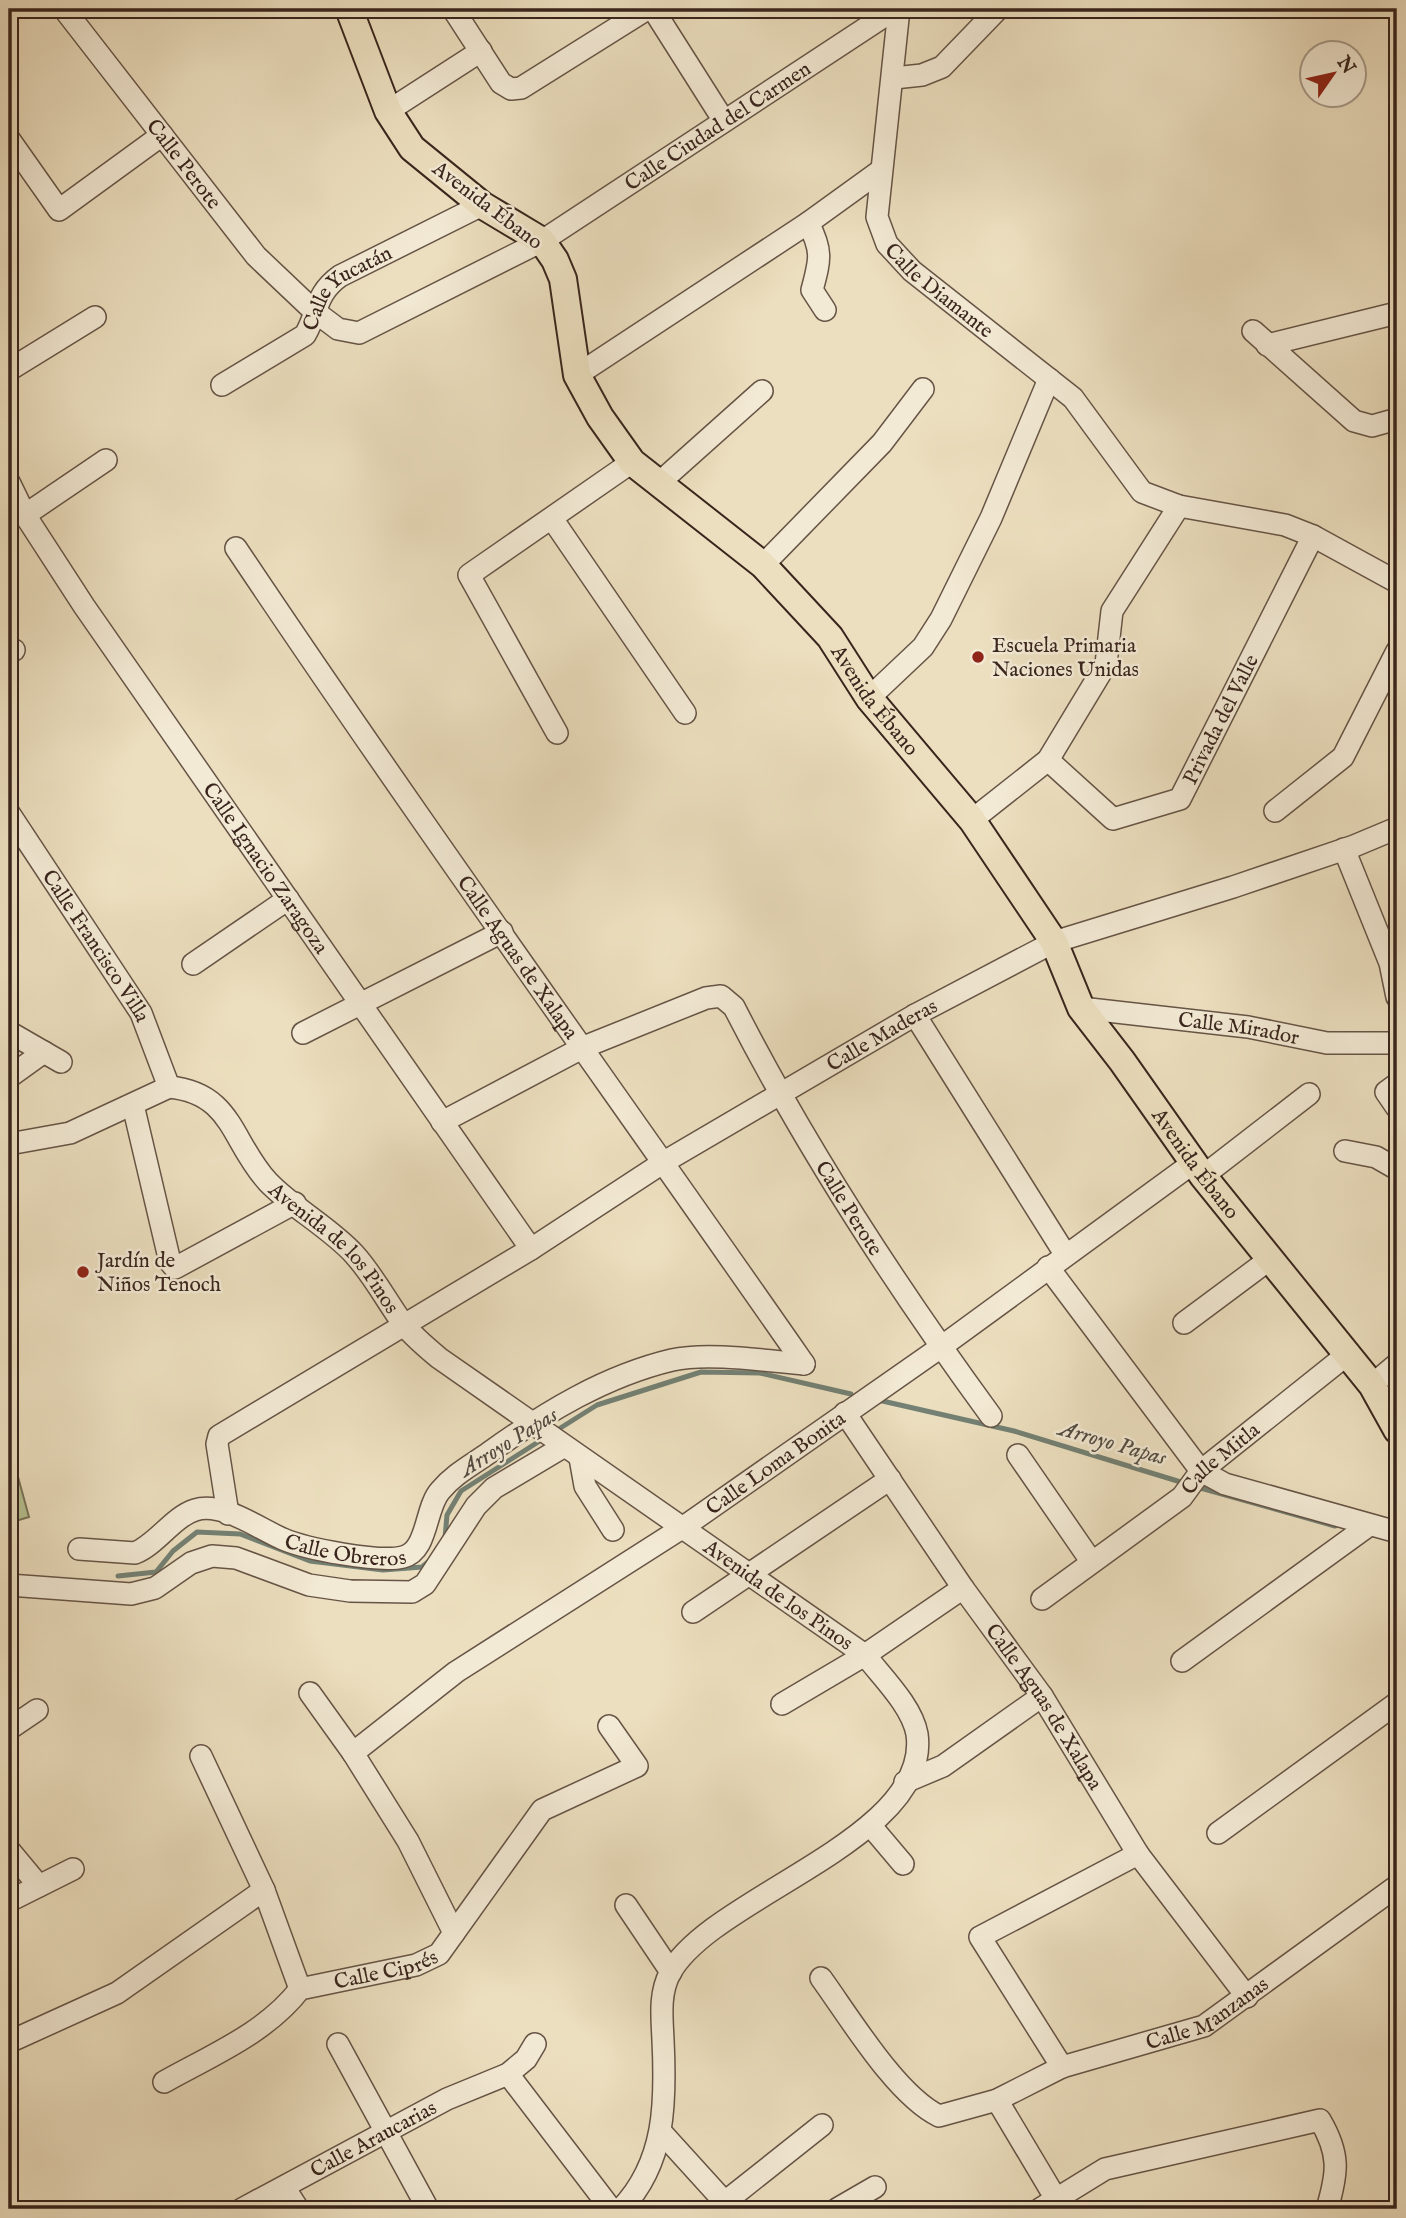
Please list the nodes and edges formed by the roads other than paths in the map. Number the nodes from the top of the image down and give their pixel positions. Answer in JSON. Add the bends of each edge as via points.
{"nodes":[{"id":1,"x":64,"y":9,"type":"edge"},
{"id":2,"x":349,"y":9,"type":"edge"},
{"id":3,"x":453,"y":9,"type":"edge"},
{"id":4,"x":650,"y":9,"type":"edge"},
{"id":5,"x":897,"y":9,"type":"edge"},
{"id":6,"x":988,"y":13,"type":"edge"},
{"id":7,"x":481,"y":51,"type":"junction"},
{"id":8,"x":894,"y":78,"type":"junction"},
{"id":9,"x":388,"y":111,"type":"junction"},
{"id":10,"x":724,"y":121,"type":"junction"},
{"id":11,"x":162,"y":135,"type":"junction"},
{"id":12,"x":9,"y":139,"type":"edge"},
{"id":13,"x":880,"y":172,"type":"junction"},
{"id":14,"x":482,"y":205,"type":"junction"},
{"id":15,"x":808,"y":223,"type":"junction"},
{"id":16,"x":542,"y":242,"type":"junction"},
{"id":17,"x":825,"y":310,"type":"dead end"},
{"id":18,"x":314,"y":312,"type":"junction"},
{"id":19,"x":1397,"y":313,"type":"edge"},
{"id":20,"x":95,"y":317,"type":"dead end"},
{"id":21,"x":359,"y":333,"type":"joint"},
{"id":22,"x":9,"y":370,"type":"edge"},
{"id":23,"x":577,"y":375,"type":"junction"},
{"id":24,"x":1049,"y":379,"type":"junction"},
{"id":25,"x":222,"y":386,"type":"dead end"},
{"id":26,"x":923,"y":389,"type":"dead end"},
{"id":27,"x":762,"y":391,"type":"dead end"},
{"id":28,"x":1397,"y":419,"type":"edge"},
{"id":29,"x":106,"y":460,"type":"dead end"},
{"id":30,"x":632,"y":461,"type":"junction"},
{"id":31,"x":9,"y":482,"type":"edge"},
{"id":32,"x":659,"y":483,"type":"junction"},
{"id":33,"x":1179,"y":506,"type":"junction"},
{"id":34,"x":25,"y":515,"type":"junction"},
{"id":35,"x":553,"y":520,"type":"junction"},
{"id":36,"x":1313,"y":536,"type":"junction"},
{"id":37,"x":236,"y":548,"type":"dead end"},
{"id":38,"x":763,"y":565,"type":"junction"},
{"id":39,"x":1397,"y":582,"type":"edge"},
{"id":40,"x":1397,"y":651,"type":"edge"},
{"id":41,"x":869,"y":698,"type":"junction"},
{"id":42,"x":685,"y":713,"type":"dead end"},
{"id":43,"x":557,"y":733,"type":"dead end"},
{"id":44,"x":1048,"y":760,"type":"junction"},
{"id":45,"x":1275,"y":811,"type":"dead end"},
{"id":46,"x":9,"y":813,"type":"edge"},
{"id":47,"x":972,"y":820,"type":"junction"},
{"id":48,"x":1397,"y":828,"type":"edge"},
{"id":49,"x":1344,"y":849,"type":"junction"},
{"id":50,"x":288,"y":899,"type":"junction"},
{"id":51,"x":502,"y":932,"type":"junction"},
{"id":52,"x":1054,"y":943,"type":"junction"},
{"id":53,"x":193,"y":964,"type":"dead end"},
{"id":54,"x":1397,"y":997,"type":"edge"},
{"id":55,"x":362,"y":1004,"type":"junction"},
{"id":56,"x":1081,"y":1008,"type":"junction"},
{"id":57,"x":915,"y":1015,"type":"junction"},
{"id":58,"x":9,"y":1032,"type":"edge"},
{"id":59,"x":303,"y":1032,"type":"dead end"},
{"id":60,"x":1397,"y":1043,"type":"edge"},
{"id":61,"x":584,"y":1047,"type":"junction"},
{"id":62,"x":12,"y":1074,"type":"dead end"},
{"id":63,"x":169,"y":1087,"type":"junction"},
{"id":64,"x":1309,"y":1094,"type":"dead end"},
{"id":65,"x":779,"y":1096,"type":"junction"},
{"id":66,"x":133,"y":1105,"type":"junction"},
{"id":67,"x":442,"y":1122,"type":"junction"},
{"id":68,"x":9,"y":1144,"type":"edge"},
{"id":69,"x":1345,"y":1151,"type":"dead end"},
{"id":70,"x":664,"y":1162,"type":"junction"},
{"id":71,"x":1397,"y":1169,"type":"edge"},
{"id":72,"x":1198,"y":1170,"type":"junction"},
{"id":73,"x":295,"y":1203,"type":"junction"},
{"id":74,"x":531,"y":1249,"type":"junction"},
{"id":75,"x":1065,"y":1254,"type":"junction"},
{"id":76,"x":1270,"y":1259,"type":"junction"},
{"id":77,"x":1048,"y":1267,"type":"junction"},
{"id":78,"x":1184,"y":1323,"type":"dead end"},
{"id":79,"x":404,"y":1325,"type":"junction"},
{"id":80,"x":941,"y":1348,"type":"junction"},
{"id":81,"x":1349,"y":1353,"type":"junction"},
{"id":82,"x":804,"y":1364,"type":"joint"},
{"id":83,"x":1397,"y":1364,"type":"edge"},
{"id":84,"x":1372,"y":1385,"type":"junction"},
{"id":85,"x":845,"y":1413,"type":"junction"},
{"id":86,"x":991,"y":1416,"type":"dead end"},
{"id":87,"x":1397,"y":1430,"type":"edge"},
{"id":88,"x":553,"y":1439,"type":"junction"},
{"id":89,"x":1018,"y":1455,"type":"dead end"},
{"id":90,"x":890,"y":1479,"type":"junction"},
{"id":91,"x":1195,"y":1481,"type":"junction"},
{"id":92,"x":228,"y":1514,"type":"junction"},
{"id":93,"x":1368,"y":1526,"type":"junction"},
{"id":94,"x":682,"y":1528,"type":"junction"},
{"id":95,"x":613,"y":1530,"type":"dead end"},
{"id":96,"x":1397,"y":1532,"type":"edge"},
{"id":97,"x":79,"y":1549,"type":"dead end"},
{"id":98,"x":1091,"y":1561,"type":"junction"},
{"id":99,"x":748,"y":1574,"type":"junction"},
{"id":100,"x":9,"y":1585,"type":"edge"},
{"id":101,"x":963,"y":1588,"type":"junction"},
{"id":102,"x":1042,"y":1599,"type":"dead end"},
{"id":103,"x":693,"y":1612,"type":"dead end"},
{"id":104,"x":865,"y":1655,"type":"junction"},
{"id":105,"x":1182,"y":1661,"type":"dead end"},
{"id":106,"x":310,"y":1693,"type":"dead end"},
{"id":107,"x":1042,"y":1696,"type":"junction"},
{"id":108,"x":1397,"y":1703,"type":"edge"},
{"id":109,"x":782,"y":1704,"type":"dead end"},
{"id":110,"x":37,"y":1710,"type":"dead end"},
{"id":111,"x":609,"y":1726,"type":"dead end"},
{"id":112,"x":9,"y":1729,"type":"edge"},
{"id":113,"x":353,"y":1753,"type":"junction"},
{"id":114,"x":201,"y":1756,"type":"dead end"},
{"id":115,"x":905,"y":1782,"type":"junction"},
{"id":116,"x":870,"y":1825,"type":"junction"},
{"id":117,"x":1218,"y":1833,"type":"dead end"},
{"id":118,"x":9,"y":1850,"type":"edge"},
{"id":119,"x":1138,"y":1853,"type":"junction"},
{"id":120,"x":903,"y":1864,"type":"dead end"},
{"id":121,"x":73,"y":1869,"type":"dead end"},
{"id":122,"x":39,"y":1886,"type":"junction"},
{"id":123,"x":1397,"y":1886,"type":"edge"},
{"id":124,"x":264,"y":1890,"type":"junction"},
{"id":125,"x":9,"y":1901,"type":"edge"},
{"id":126,"x":626,"y":1905,"type":"dead end"},
{"id":127,"x":454,"y":1933,"type":"junction"},
{"id":128,"x":671,"y":1972,"type":"junction"},
{"id":129,"x":821,"y":1978,"type":"dead end"},
{"id":130,"x":300,"y":1989,"type":"junction"},
{"id":131,"x":1247,"y":1997,"type":"junction"},
{"id":132,"x":9,"y":2042,"type":"edge"},
{"id":133,"x":338,"y":2044,"type":"dead end"},
{"id":134,"x":535,"y":2044,"type":"dead end"},
{"id":135,"x":1062,"y":2067,"type":"junction"},
{"id":136,"x":508,"y":2074,"type":"junction"},
{"id":137,"x":164,"y":2082,"type":"dead end"},
{"id":138,"x":996,"y":2099,"type":"junction"},
{"id":139,"x":822,"y":2125,"type":"dead end"},
{"id":140,"x":386,"y":2133,"type":"junction"},
{"id":141,"x":662,"y":2133,"type":"junction"},
{"id":142,"x":284,"y":2187,"type":"junction"},
{"id":143,"x":875,"y":2187,"type":"dead end"},
{"id":144,"x":1053,"y":2205,"type":"edge"},
{"id":145,"x":728,"y":2206,"type":"edge"},
{"id":146,"x":243,"y":2209,"type":"edge"},
{"id":147,"x":298,"y":2209,"type":"edge"},
{"id":148,"x":428,"y":2209,"type":"edge"},
{"id":149,"x":611,"y":2209,"type":"edge"},
{"id":150,"x":621,"y":2209,"type":"edge"},
{"id":151,"x":837,"y":2209,"type":"edge"},
{"id":152,"x":1326,"y":2209,"type":"edge"}],
"edges":[{"from":1,"to":11,"type":"street","name":"Calle Perote"},
{"from":2,"to":9,"type":"main road","name":"Avenida Ébano"},
{"from":3,"to":7,"type":"street"},
{"from":4,"to":7,"type":"street","via":[[521,88],[501,83]]},
{"from":4,"to":10,"type":"street"},
{"from":5,"to":8,"type":"street","name":"Calle Diamante"},
{"from":5,"to":10,"type":"street","name":"Calle Ciudad del Carmen"},
{"from":6,"to":8,"type":"street","via":[[942,67]]},
{"from":7,"to":9,"type":"street"},
{"from":8,"to":13,"type":"street","name":"Calle Diamante"},
{"from":9,"to":14,"type":"main road","name":"Avenida Ébano","via":[[412,148]]},
{"from":10,"to":16,"type":"street","name":"Calle Ciudad del Carmen"},
{"from":11,"to":12,"type":"street","via":[[59,210]]},
{"from":11,"to":18,"type":"street","name":"Calle Perote","via":[[257,256]]},
{"from":13,"to":15,"type":"street"},
{"from":13,"to":24,"type":"street","name":"Calle Diamante","via":[[877,217],[887,244],[912,271]]},
{"from":14,"to":16,"type":"main road","name":"Avenida Ébano"},
{"from":14,"to":18,"type":"street","name":"Calle Yucatán","via":[[340,276],[326,286]]},
{"from":15,"to":17,"type":"street","via":[[819,244],[820,261],[811,290]]},
{"from":15,"to":23,"type":"street"},
{"from":16,"to":21,"type":"street","name":"Calle Ciudad del Carmen"},
{"from":16,"to":23,"type":"main road","name":"Avenida Ébano","via":[[563,279]]},
{"from":18,"to":21,"type":"street","name":"Calle Perote","via":[[338,329]]},
{"from":18,"to":25,"type":"street","name":"Calle Yucatán","via":[[305,335]]},
{"from":19,"to":28,"type":"street","via":[[1260,338],[1354,421],[1372,426]]},
{"from":20,"to":22,"type":"street"},
{"from":23,"to":30,"type":"main road","name":"Avenida Ébano"},
{"from":24,"to":33,"type":"street","name":"Calle Diamante","via":[[1073,398],[1142,492]]},
{"from":24,"to":41,"type":"street","via":[[991,518],[941,619],[923,647]]},
{"from":26,"to":38,"type":"street","via":[[882,443]]},
{"from":27,"to":32,"type":"street"},
{"from":29,"to":34,"type":"street"},
{"from":30,"to":32,"type":"main road","name":"Avenida Ébano"},
{"from":30,"to":35,"type":"street"},
{"from":31,"to":34,"type":"street","name":"Calle Ignacio Zaragoza"},
{"from":32,"to":38,"type":"main road","name":"Avenida Ébano"},
{"from":33,"to":36,"type":"street","name":"Calle Diamante","via":[[1285,525]]},
{"from":33,"to":44,"type":"street","via":[[1112,611],[1106,664]]},
{"from":34,"to":50,"type":"street","name":"Calle Ignacio Zaragoza"},
{"from":35,"to":42,"type":"street"},
{"from":35,"to":43,"type":"street","via":[[469,575]]},
{"from":36,"to":39,"type":"street","name":"Calle Diamante"},
{"from":36,"to":44,"type":"street","name":"Privada del Valle","via":[[1180,799],[1113,819]]},
{"from":37,"to":51,"type":"street","name":"Calle Aguas de Xalapa","via":[[379,763]]},
{"from":38,"to":41,"type":"main road","name":"Avenida Ébano","via":[[830,637]]},
{"from":40,"to":45,"type":"street","via":[[1343,757]]},
{"from":41,"to":47,"type":"main road","name":"Avenida Ébano"},
{"from":44,"to":47,"type":"street"},
{"from":46,"to":63,"type":"street","name":"Calle Francisco Villa","via":[[141,1013]]},
{"from":47,"to":52,"type":"main road","name":"Avenida Ébano"},
{"from":48,"to":49,"type":"street","name":"Calle Maderas"},
{"from":49,"to":52,"type":"street","name":"Calle Maderas"},
{"from":49,"to":54,"type":"street","via":[[1390,963]]},
{"from":50,"to":53,"type":"street"},
{"from":50,"to":55,"type":"street","name":"Calle Ignacio Zaragoza"},
{"from":51,"to":55,"type":"street"},
{"from":51,"to":61,"type":"street","name":"Calle Aguas de Xalapa"},
{"from":52,"to":56,"type":"main road","name":"Avenida Ébano"},
{"from":52,"to":57,"type":"street","name":"Calle Maderas"},
{"from":55,"to":59,"type":"street"},
{"from":55,"to":67,"type":"street","name":"Calle Ignacio Zaragoza"},
{"from":56,"to":60,"type":"street","name":"Calle Mirador","via":[[1248,1027],[1327,1043]]},
{"from":56,"to":72,"type":"main road","name":"Avenida Ébano"},
{"from":57,"to":65,"type":"street","name":"Calle Maderas"},
{"from":57,"to":75,"type":"street"},
{"from":58,"to":62,"type":"street","via":[[52,1057]]},
{"from":61,"to":65,"type":"street","name":"Calle Perote","via":[[706,998],[722,996],[734,1007]]},
{"from":61,"to":67,"type":"street"},
{"from":61,"to":70,"type":"street","name":"Calle Aguas de Xalapa"},
{"from":63,"to":66,"type":"street"},
{"from":63,"to":73,"type":"street","name":"Avenida de los Pinos","via":[[191,1089],[209,1098],[269,1183]]},
{"from":64,"to":72,"type":"street","name":"Calle Loma Bonita"},
{"from":65,"to":70,"type":"street","name":"Calle Maderas"},
{"from":65,"to":80,"type":"street","name":"Calle Perote"},
{"from":66,"to":68,"type":"street","via":[[70,1133]]},
{"from":66,"to":73,"type":"street","via":[[174,1268]]},
{"from":67,"to":74,"type":"street","name":"Calle Ignacio Zaragoza"},
{"from":69,"to":71,"type":"street","via":[[1376,1157]]},
{"from":70,"to":74,"type":"street","name":"Calle Maderas"},
{"from":70,"to":82,"type":"street","name":"Calle Aguas de Xalapa"},
{"from":72,"to":75,"type":"street","name":"Calle Loma Bonita"},
{"from":72,"to":76,"type":"main road","name":"Avenida Ébano"},
{"from":73,"to":79,"type":"street","name":"Avenida de los Pinos","via":[[355,1255]]},
{"from":74,"to":79,"type":"street","name":"Calle Maderas"},
{"from":75,"to":77,"type":"street","name":"Calle Loma Bonita"},
{"from":76,"to":78,"type":"street"},
{"from":76,"to":81,"type":"main road","name":"Avenida Ébano"},
{"from":77,"to":80,"type":"street","name":"Calle Loma Bonita"},
{"from":77,"to":91,"type":"street"},
{"from":79,"to":88,"type":"street","name":"Avenida de los Pinos","via":[[439,1358]]},
{"from":79,"to":92,"type":"street","name":"Calle Maderas","via":[[219,1436]]},
{"from":80,"to":85,"type":"street","name":"Calle Loma Bonita"},
{"from":80,"to":86,"type":"street","name":"Calle Perote"},
{"from":81,"to":84,"type":"main road","name":"Avenida Ébano"},
{"from":81,"to":91,"type":"street","name":"Calle Mitla"},
{"from":82,"to":88,"type":"street","name":"Calle Obreros","via":[[674,1359],[596,1386]]},
{"from":83,"to":84,"type":"street"},
{"from":84,"to":87,"type":"main road","name":"Avenida Ébano"},
{"from":85,"to":90,"type":"street","name":"Calle Aguas de Xalapa"},
{"from":85,"to":94,"type":"street","name":"Calle Loma Bonita"},
{"from":88,"to":92,"type":"street","name":"Calle Obreros","via":[[452,1476],[436,1496],[418,1544],[402,1558],[345,1554],[286,1541]]},
{"from":88,"to":94,"type":"street","name":"Avenida de los Pinos"},
{"from":88,"to":95,"type":"street"},
{"from":88,"to":100,"type":"street","name":"Calle Obreros","via":[[476,1506],[425,1584],[412,1592],[309,1585],[236,1558],[212,1556],[191,1563],[155,1588],[131,1594]]},
{"from":89,"to":98,"type":"street"},
{"from":90,"to":99,"type":"street"},
{"from":90,"to":101,"type":"street","name":"Calle Aguas de Xalapa"},
{"from":91,"to":93,"type":"street","via":[[1225,1484]]},
{"from":91,"to":98,"type":"street","name":"Calle Mitla"},
{"from":92,"to":97,"type":"street","name":"Calle Obreros","via":[[210,1508],[193,1510],[135,1553]]},
{"from":93,"to":96,"type":"street"},
{"from":93,"to":105,"type":"street"},
{"from":94,"to":99,"type":"street","name":"Avenida de los Pinos"},
{"from":94,"to":113,"type":"street","name":"Calle Loma Bonita","via":[[456,1672]]},
{"from":98,"to":102,"type":"street","name":"Calle Mitla"},
{"from":99,"to":103,"type":"street"},
{"from":99,"to":104,"type":"street","name":"Avenida de los Pinos"},
{"from":101,"to":104,"type":"street"},
{"from":101,"to":107,"type":"street","name":"Calle Aguas de Xalapa"},
{"from":104,"to":109,"type":"street"},
{"from":104,"to":115,"type":"street","name":"Avenida de los Pinos","via":[[907,1710],[917,1733],[916,1758]]},
{"from":106,"to":113,"type":"street"},
{"from":107,"to":115,"type":"street","via":[[943,1766]]},
{"from":107,"to":119,"type":"street","name":"Calle Aguas de Xalapa"},
{"from":108,"to":117,"type":"street"},
{"from":110,"to":112,"type":"street"},
{"from":111,"to":127,"type":"street","name":"Calle Ciprés","via":[[637,1766],[542,1810]]},
{"from":113,"to":127,"type":"street","via":[[408,1841]]},
{"from":114,"to":124,"type":"street"},
{"from":115,"to":116,"type":"street","name":"Avenida de los Pinos"},
{"from":116,"to":120,"type":"street"},
{"from":116,"to":128,"type":"street","name":"Avenida de los Pinos","via":[[716,1927]]},
{"from":118,"to":122,"type":"street"},
{"from":119,"to":131,"type":"street","name":"Calle Aguas de Xalapa"},
{"from":119,"to":135,"type":"street","via":[[980,1937]]},
{"from":121,"to":122,"type":"street"},
{"from":122,"to":125,"type":"street"},
{"from":123,"to":131,"type":"street","name":"Calle Manzanas"},
{"from":124,"to":130,"type":"street"},
{"from":124,"to":132,"type":"street","via":[[117,1993]]},
{"from":126,"to":128,"type":"street"},
{"from":127,"to":130,"type":"street","name":"Calle Ciprés","via":[[439,1954],[416,1965]]},
{"from":128,"to":141,"type":"street","name":"Avenida de los Pinos","via":[[661,2000],[666,2082]]},
{"from":129,"to":138,"type":"street","name":"Calle Manzanas","via":[[890,2072],[928,2111],[939,2116]]},
{"from":130,"to":137,"type":"street","via":[[285,2009],[260,2028]]},
{"from":131,"to":135,"type":"street","name":"Calle Manzanas","via":[[1205,2026]]},
{"from":133,"to":140,"type":"street"},
{"from":134,"to":136,"type":"street"},
{"from":135,"to":138,"type":"street","name":"Calle Manzanas"},
{"from":136,"to":140,"type":"street","name":"Calle Araucarias","via":[[447,2099]]},
{"from":136,"to":149,"type":"street"},
{"from":138,"to":144,"type":"street"},
{"from":139,"to":145,"type":"street"},
{"from":140,"to":142,"type":"street","name":"Calle Araucarias"},
{"from":140,"to":148,"type":"street"},
{"from":141,"to":145,"type":"street"},
{"from":141,"to":150,"type":"street","name":"Avenida de los Pinos","via":[[645,2175]]},
{"from":142,"to":146,"type":"street","name":"Calle Araucarias"},
{"from":142,"to":147,"type":"street"},
{"from":143,"to":151,"type":"street"},
{"from":144,"to":152,"type":"street","via":[[1105,2169],[1320,2120],[1334,2144],[1335,2177]]}]}
